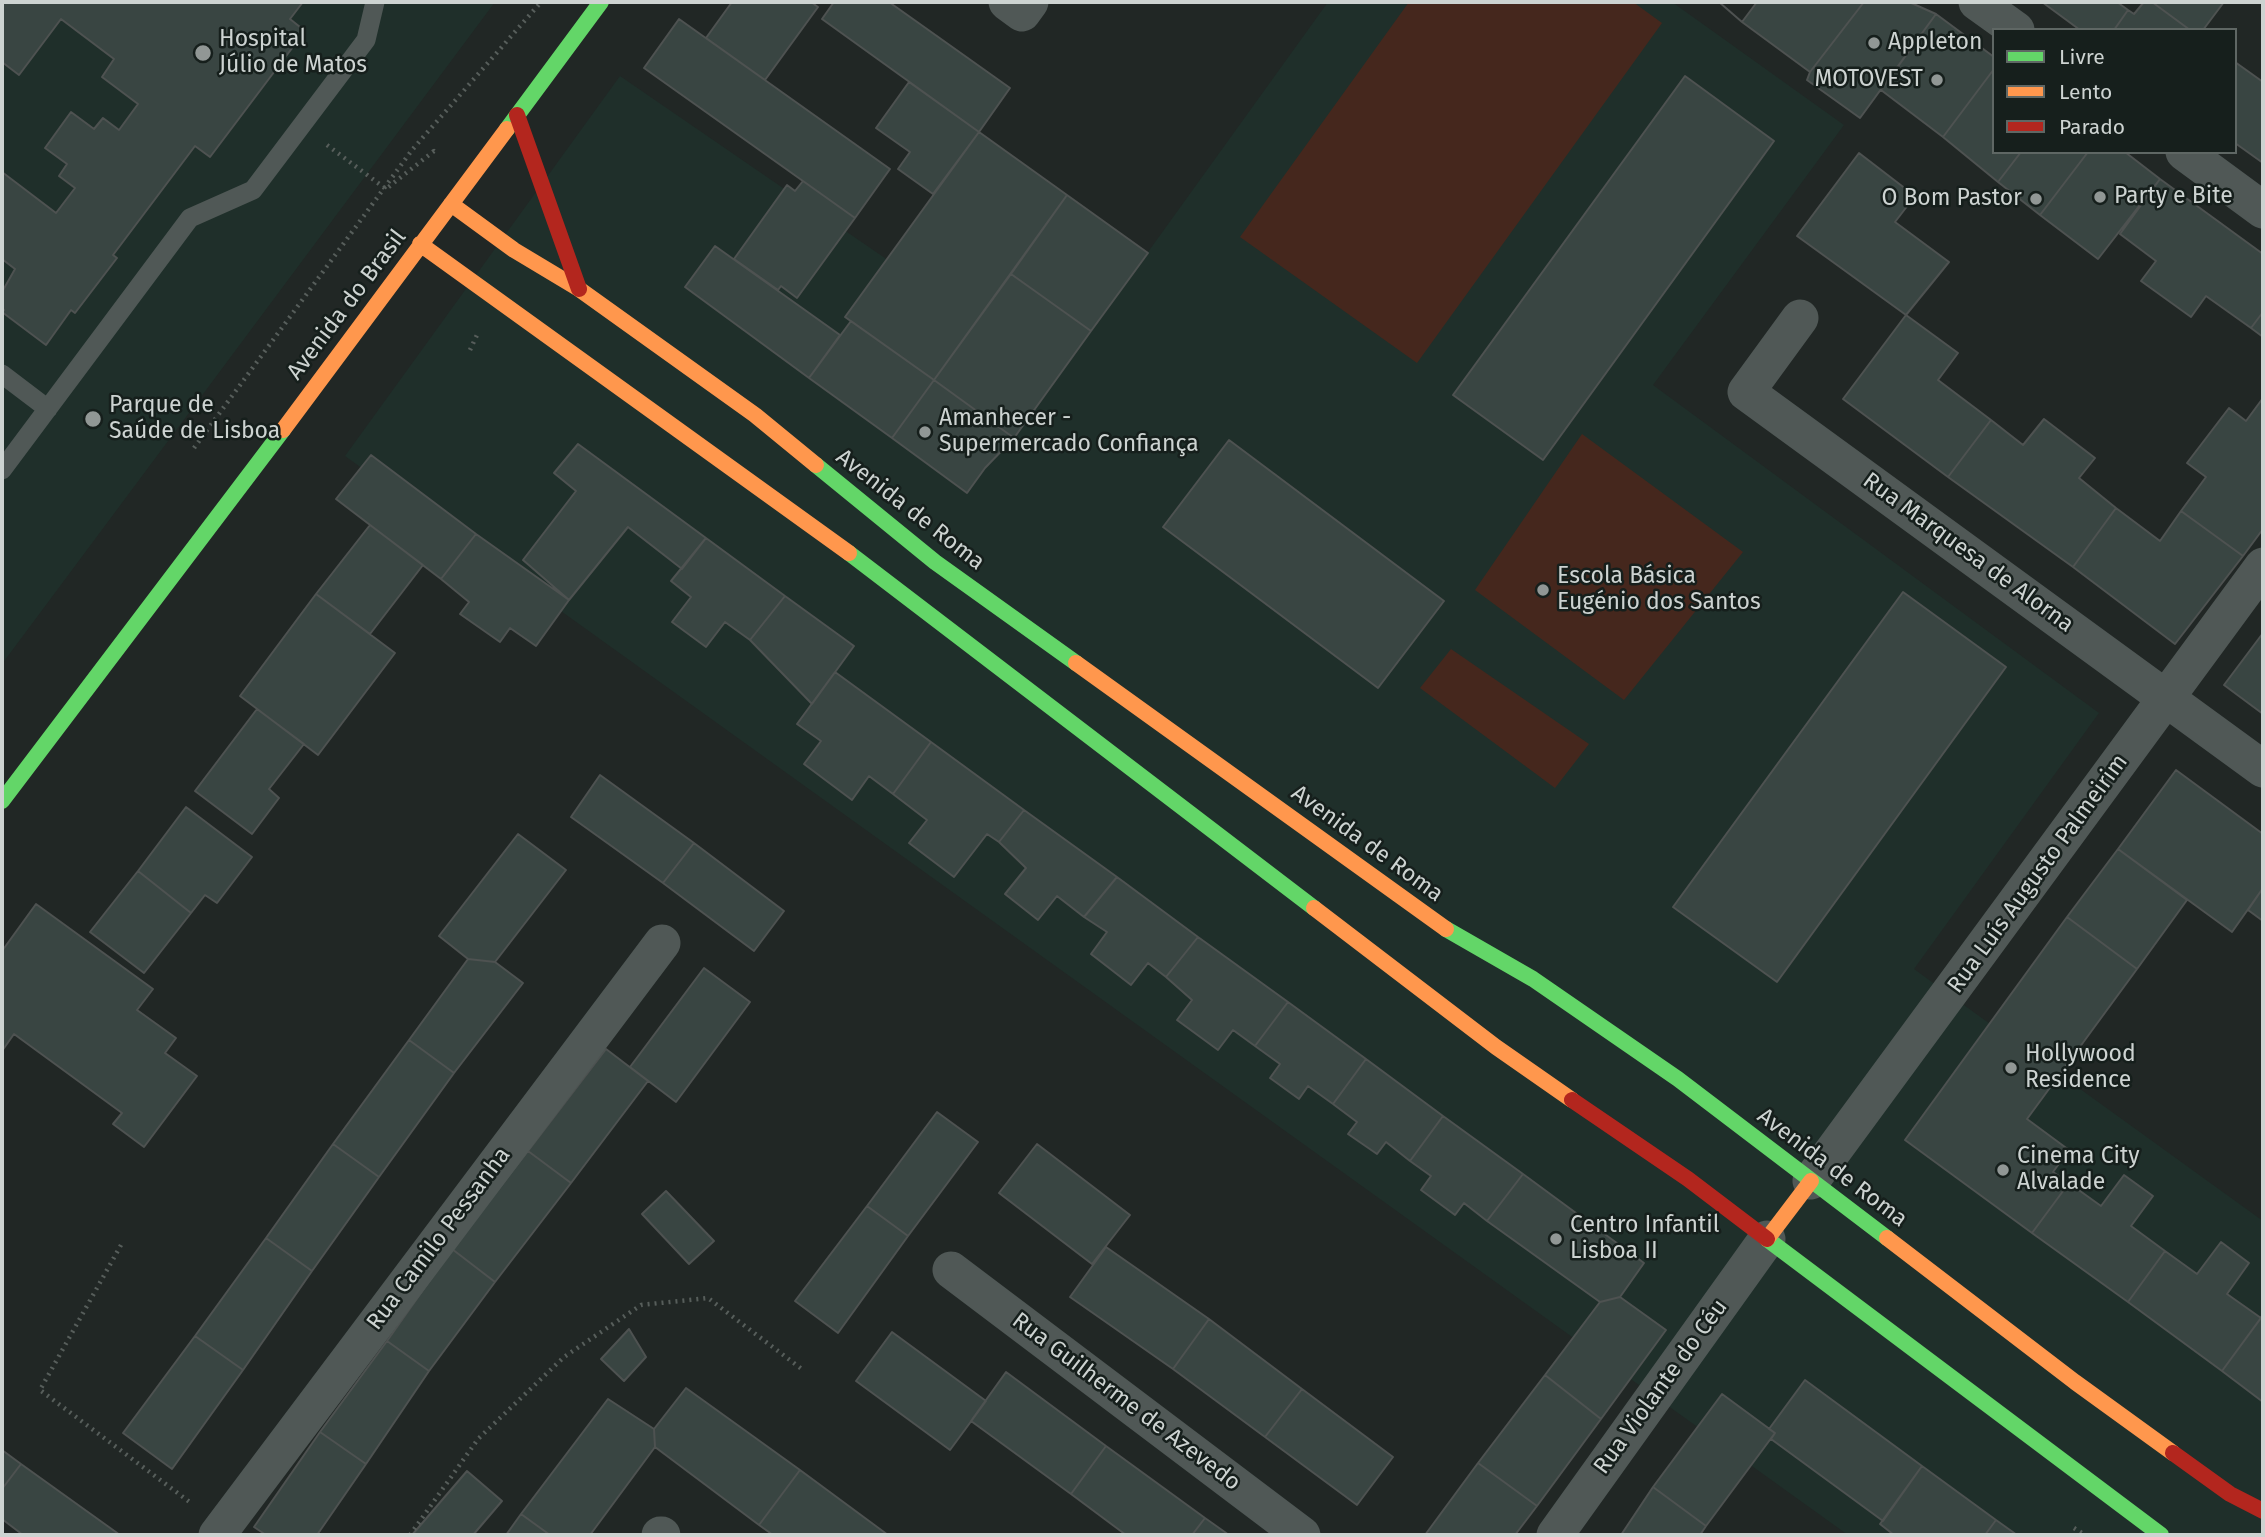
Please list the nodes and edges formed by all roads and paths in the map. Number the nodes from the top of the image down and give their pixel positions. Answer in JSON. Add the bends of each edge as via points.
{"nodes":[{"id":1,"x":376,"y":2,"type":"edge"},
{"id":2,"x":541,"y":2,"type":"edge"},
{"id":3,"x":601,"y":2,"type":"edge"},
{"id":4,"x":1007,"y":2,"type":"edge"},
{"id":5,"x":1030,"y":2,"type":"edge"},
{"id":6,"x":1977,"y":2,"type":"edge"},
{"id":7,"x":2013,"y":28,"type":"edge"},
{"id":8,"x":517,"y":115,"type":"junction"},
{"id":9,"x":301,"y":126,"type":"junction"},
{"id":10,"x":2187,"y":154,"type":"edge"},
{"id":11,"x":386,"y":190,"type":"junction"},
{"id":12,"x":451,"y":204,"type":"junction"},
{"id":13,"x":2263,"y":210,"type":"edge"},
{"id":14,"x":420,"y":244,"type":"junction"},
{"id":15,"x":579,"y":289,"type":"junction"},
{"id":16,"x":1800,"y":318,"type":"dead end"},
{"id":17,"x":2,"y":374,"type":"edge"},
{"id":18,"x":48,"y":410,"type":"junction"},
{"id":19,"x":194,"y":447,"type":"dead end"},
{"id":20,"x":2,"y":470,"type":"edge"},
{"id":21,"x":2263,"y":566,"type":"edge"},
{"id":22,"x":2166,"y":698,"type":"junction"},
{"id":23,"x":2263,"y":769,"type":"edge"},
{"id":24,"x":2,"y":801,"type":"edge"},
{"id":25,"x":662,"y":943,"type":"dead end"},
{"id":26,"x":1811,"y":1181,"type":"junction"},
{"id":27,"x":1767,"y":1239,"type":"junction"},
{"id":28,"x":121,"y":1245,"type":"dead end"},
{"id":29,"x":951,"y":1270,"type":"dead end"},
{"id":30,"x":803,"y":1370,"type":"dead end"},
{"id":31,"x":2263,"y":1511,"type":"edge"},
{"id":32,"x":2074,"y":1528,"type":"dead end"},
{"id":33,"x":220,"y":1531,"type":"edge"},
{"id":34,"x":410,"y":1535,"type":"edge"},
{"id":35,"x":1302,"y":1535,"type":"edge"},
{"id":36,"x":1555,"y":1535,"type":"edge"},
{"id":37,"x":2085,"y":1535,"type":"edge"},
{"id":38,"x":2161,"y":1535,"type":"edge"}],
"edges":[{"from":1,"to":9,"type":"lane","via":[[366,40]]},
{"from":2,"to":11,"type":"path","via":[[412,150]]},
{"from":3,"to":8,"type":"main road","name":"Avenida do Brasil"},
{"from":4,"to":5,"type":"street","via":[[1022,13]]},
{"from":6,"to":7,"type":"street"},
{"from":8,"to":12,"type":"main road","name":"Avenida do Brasil"},
{"from":8,"to":15,"type":"main road"},
{"from":9,"to":11,"type":"path"},
{"from":9,"to":18,"type":"lane","via":[[253,190],[190,218]]},
{"from":10,"to":13,"type":"street"},
{"from":11,"to":19,"type":"path"},
{"from":12,"to":14,"type":"main road","name":"Avenida do Brasil"},
{"from":12,"to":15,"type":"main road","name":"Avenida de Roma"},
{"from":14,"to":24,"type":"main road","name":"Avenida do Brasil"},
{"from":14,"to":27,"type":"main road","via":[[893,585],[1496,1047]]},
{"from":15,"to":26,"type":"main road","name":"Avenida de Roma","via":[[755,415],[958,578],[1459,938],[1534,979],[1678,1079]]},
{"from":16,"to":22,"type":"street","name":"Rua Marquesa de Alorna","via":[[1746,392]]},
{"from":17,"to":18,"type":"lane"},
{"from":18,"to":20,"type":"lane"},
{"from":21,"to":22,"type":"street","name":"Rua Luís Augusto Palmeirim"},
{"from":22,"to":23,"type":"street","name":"Rua Marquesa de Alorna"},
{"from":22,"to":26,"type":"street","name":"Rua Luís Augusto Palmeirim"},
{"from":25,"to":33,"type":"street","name":"Rua Camilo Pessanha"},
{"from":26,"to":27,"type":"main road"},
{"from":26,"to":31,"type":"main road","name":"Avenida de Roma","via":[[2074,1382],[2230,1494]]},
{"from":27,"to":36,"type":"street","name":"Rua Violante do Céu"},
{"from":27,"to":38,"type":"main road"},
{"from":28,"to":33,"type":"path","via":[[40,1390]]},
{"from":29,"to":35,"type":"street","name":"Rua Guilherme de Azevedo"},
{"from":30,"to":34,"type":"path","via":[[708,1298],[641,1305],[564,1357],[478,1439]]},
{"from":32,"to":37,"type":"path"}]}
